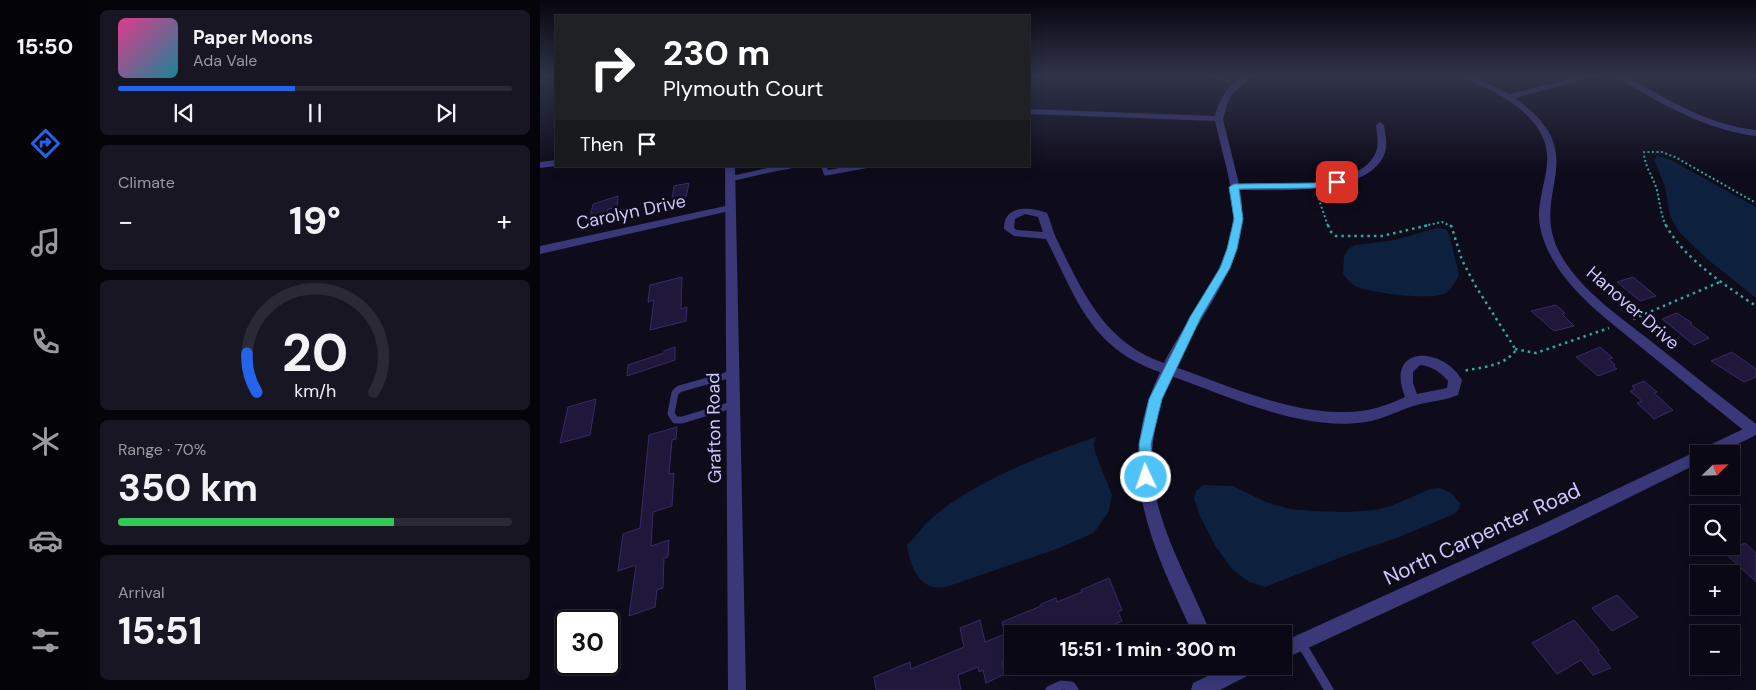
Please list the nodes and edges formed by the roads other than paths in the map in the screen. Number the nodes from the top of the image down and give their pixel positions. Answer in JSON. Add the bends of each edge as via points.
{"nodes":[{"id":1,"x":1222,"y":107,"type":"edge"},
{"id":2,"x":1521,"y":107,"type":"edge"},
{"id":3,"x":1681,"y":107,"type":"edge"},
{"id":4,"x":1030,"y":110,"type":"edge"},
{"id":5,"x":1219,"y":119,"type":"junction"},
{"id":6,"x":1380,"y":125,"type":"dead end"},
{"id":7,"x":1756,"y":133,"type":"edge"},
{"id":8,"x":555,"y":163,"type":"edge"},
{"id":9,"x":540,"y":165,"type":"edge"},
{"id":10,"x":824,"y":167,"type":"edge"},
{"id":11,"x":859,"y":167,"type":"edge"},
{"id":12,"x":774,"y":168,"type":"edge"},
{"id":13,"x":730,"y":173,"type":"edge"},
{"id":14,"x":1234,"y":187,"type":"junction"},
{"id":15,"x":730,"y":208,"type":"junction"},
{"id":16,"x":1050,"y":236,"type":"dead end"},
{"id":17,"x":540,"y":250,"type":"edge"},
{"id":18,"x":1168,"y":370,"type":"junction"},
{"id":19,"x":732,"y":374,"type":"junction"},
{"id":20,"x":1413,"y":400,"type":"junction"},
{"id":21,"x":732,"y":405,"type":"junction"},
{"id":22,"x":1755,"y":430,"type":"edge"},
{"id":23,"x":1723,"y":445,"type":"edge"},
{"id":24,"x":1690,"y":460,"type":"edge"},
{"id":25,"x":1198,"y":625,"type":"edge"},
{"id":26,"x":1301,"y":643,"type":"junction"},
{"id":27,"x":1292,"y":647,"type":"edge"},
{"id":28,"x":1217,"y":675,"type":"edge"},
{"id":29,"x":737,"y":690,"type":"edge"},
{"id":30,"x":1050,"y":690,"type":"edge"},
{"id":31,"x":1074,"y":690,"type":"edge"},
{"id":32,"x":1200,"y":690,"type":"edge"},
{"id":33,"x":1329,"y":690,"type":"edge"}],
"edges":[{"from":1,"to":5,"type":"street"},
{"from":2,"to":22,"type":"street","name":"Hanover Drive","via":[[1530,114],[1550,143],[1553,164],[1544,213],[1545,226],[1548,240],[1565,270],[1596,304]]},
{"from":3,"to":7,"type":"street","via":[[1716,125]]},
{"from":4,"to":5,"type":"street"},
{"from":5,"to":14,"type":"street"},
{"from":6,"to":14,"type":"street","via":[[1381,151],[1371,166],[1345,180],[1314,186]]},
{"from":8,"to":9,"type":"street"},
{"from":10,"to":11,"type":"lane","via":[[826,173]]},
{"from":12,"to":13,"type":"lane"},
{"from":13,"to":15,"type":"street","name":"Grafton Road"},
{"from":14,"to":18,"type":"street","via":[[1239,219],[1232,249],[1225,268]]},
{"from":15,"to":17,"type":"street","name":"Carolyn Drive"},
{"from":15,"to":19,"type":"street","name":"Grafton Road"},
{"from":16,"to":18,"type":"street","via":[[1102,330],[1130,353]]},
{"from":18,"to":20,"type":"street","via":[[1316,417],[1369,416]]},
{"from":18,"to":25,"type":"street","via":[[1149,422],[1145,444],[1146,477],[1163,547]]},
{"from":19,"to":21,"type":"street","name":"Grafton Road"},
{"from":19,"to":21,"type":"lane","via":[[674,393],[671,413],[676,420],[682,420]]},
{"from":20,"to":20,"type":"street","via":[[1405,377],[1405,371],[1412,362],[1436,363],[1454,380],[1452,391]]},
{"from":21,"to":29,"type":"street","name":"Grafton Road"},
{"from":22,"to":23,"type":"street"},
{"from":24,"to":26,"type":"street","name":"North Carpenter Road"},
{"from":26,"to":27,"type":"street","name":"North Carpenter Road"},
{"from":26,"to":33,"type":"lane"},
{"from":28,"to":32,"type":"street"},
{"from":30,"to":31,"type":"lane","via":[[1061,685]]}]}
